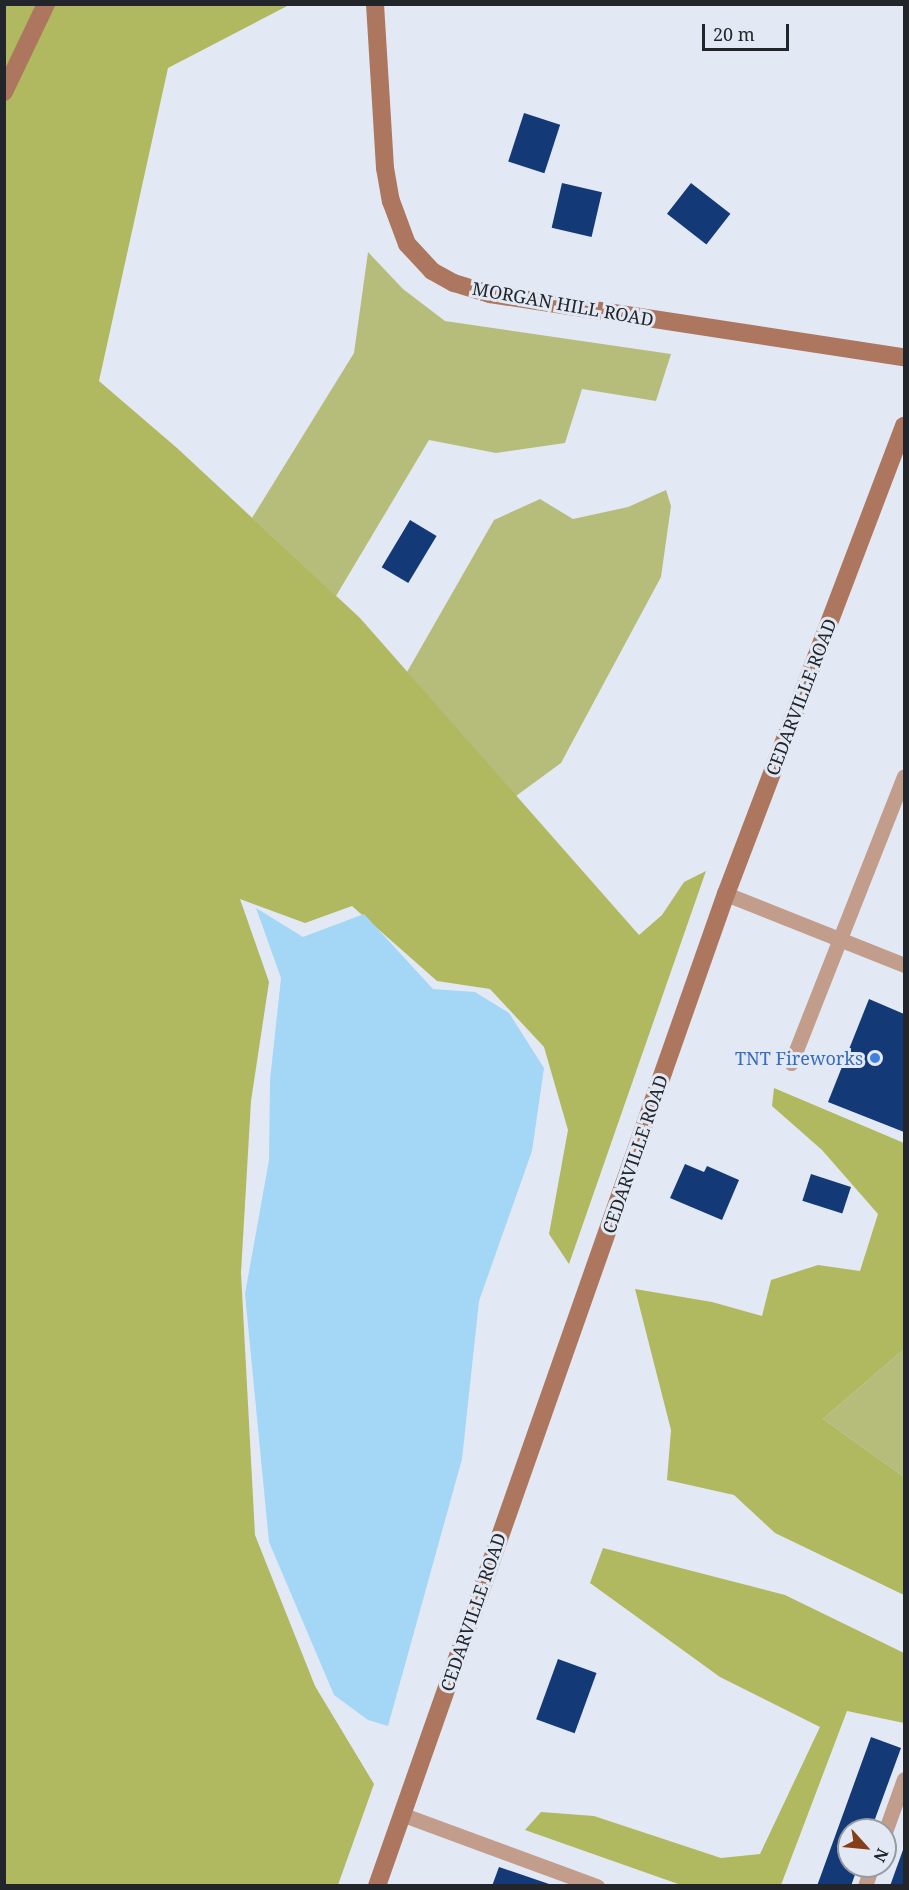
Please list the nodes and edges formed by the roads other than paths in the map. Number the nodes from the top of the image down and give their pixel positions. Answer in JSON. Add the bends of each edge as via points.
{"nodes":[{"id":1,"x":46,"y":4,"type":"edge"},
{"id":2,"x":375,"y":4,"type":"edge"},
{"id":3,"x":4,"y":92,"type":"edge"},
{"id":4,"x":904,"y":357,"type":"edge"},
{"id":5,"x":904,"y":426,"type":"edge"},
{"id":6,"x":904,"y":776,"type":"edge"},
{"id":7,"x":726,"y":894,"type":"junction"},
{"id":8,"x":840,"y":940,"type":"junction"},
{"id":9,"x":904,"y":965,"type":"edge"},
{"id":10,"x":790,"y":1063,"type":"dead end"},
{"id":11,"x":904,"y":1779,"type":"edge"},
{"id":12,"x":401,"y":1814,"type":"junction"},
{"id":13,"x":890,"y":1818,"type":"edge"},
{"id":14,"x":377,"y":1886,"type":"edge"},
{"id":15,"x":597,"y":1886,"type":"edge"}],
"edges":[{"from":1,"to":3,"type":"main road"},
{"from":2,"to":4,"type":"main road","name":"MORGAN HILL ROAD","via":[[385,168],[391,201],[407,244],[432,271],[454,283],[490,294]]},
{"from":5,"to":7,"type":"main road","name":"CEDARVILLE ROAD"},
{"from":6,"to":8,"type":"lane"},
{"from":7,"to":8,"type":"lane"},
{"from":7,"to":12,"type":"main road","name":"CEDARVILLE ROAD"},
{"from":8,"to":9,"type":"lane"},
{"from":8,"to":10,"type":"lane"},
{"from":11,"to":13,"type":"lane"},
{"from":12,"to":14,"type":"main road","name":"CEDARVILLE ROAD"},
{"from":12,"to":15,"type":"lane"}]}
